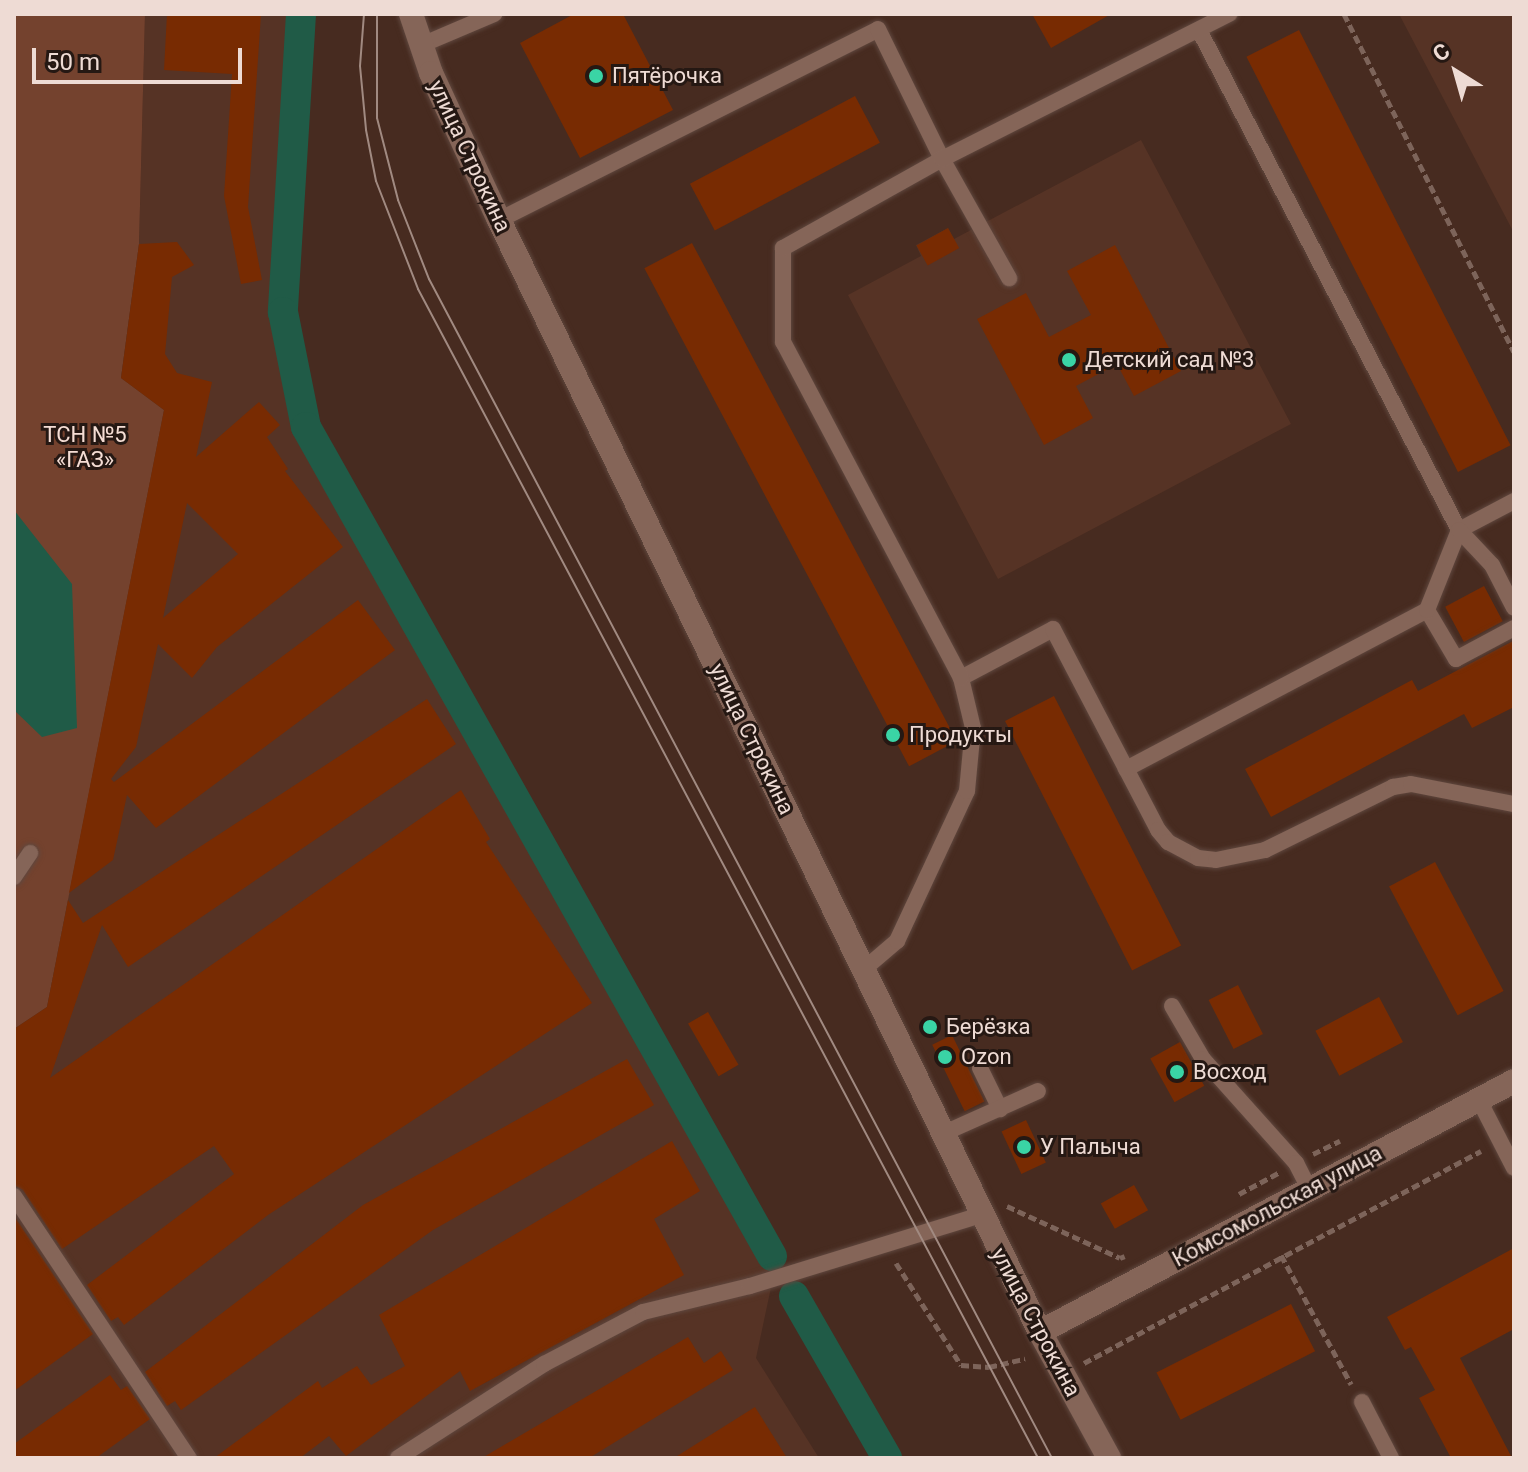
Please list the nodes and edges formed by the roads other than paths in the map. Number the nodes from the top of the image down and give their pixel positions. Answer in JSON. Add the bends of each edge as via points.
{"nodes":[{"id":1,"x":411,"y":14,"type":"edge"},
{"id":2,"x":494,"y":14,"type":"edge"},
{"id":3,"x":1229,"y":14,"type":"edge"},
{"id":4,"x":875,"y":21,"type":"edge"},
{"id":5,"x":1199,"y":30,"type":"junction"},
{"id":6,"x":419,"y":46,"type":"junction"},
{"id":7,"x":942,"y":159,"type":"junction"},
{"id":8,"x":499,"y":220,"type":"junction"},
{"id":9,"x":1009,"y":278,"type":"dead end"},
{"id":10,"x":1514,"y":501,"type":"edge"},
{"id":11,"x":1459,"y":530,"type":"junction"},
{"id":12,"x":1514,"y":608,"type":"edge"},
{"id":13,"x":1427,"y":610,"type":"junction"},
{"id":14,"x":1514,"y":628,"type":"edge"},
{"id":15,"x":961,"y":678,"type":"junction"},
{"id":16,"x":1126,"y":769,"type":"junction"},
{"id":17,"x":1514,"y":804,"type":"edge"},
{"id":18,"x":30,"y":853,"type":"dead end"},
{"id":19,"x":14,"y":877,"type":"edge"},
{"id":20,"x":863,"y":970,"type":"junction"},
{"id":21,"x":1172,"y":1006,"type":"dead end"},
{"id":22,"x":980,"y":1068,"type":"dead end"},
{"id":23,"x":1514,"y":1081,"type":"edge"},
{"id":24,"x":1038,"y":1091,"type":"dead end"},
{"id":25,"x":1479,"y":1100,"type":"junction"},
{"id":26,"x":1000,"y":1109,"type":"junction"},
{"id":27,"x":942,"y":1134,"type":"junction"},
{"id":28,"x":1514,"y":1168,"type":"edge"},
{"id":29,"x":1309,"y":1189,"type":"junction"},
{"id":30,"x":14,"y":1196,"type":"edge"},
{"id":31,"x":981,"y":1215,"type":"junction"},
{"id":32,"x":1040,"y":1332,"type":"junction"},
{"id":33,"x":1362,"y":1402,"type":"road end"},
{"id":34,"x":189,"y":1458,"type":"edge"},
{"id":35,"x":398,"y":1458,"type":"edge"},
{"id":36,"x":1109,"y":1458,"type":"edge"},
{"id":37,"x":1391,"y":1458,"type":"edge"}],
"edges":[{"from":1,"to":6,"type":"street","name":"улица Строкина"},
{"from":2,"to":6,"type":"lane"},
{"from":3,"to":5,"type":"lane"},
{"from":4,"to":7,"type":"lane"},
{"from":4,"to":8,"type":"lane"},
{"from":5,"to":7,"type":"lane"},
{"from":5,"to":11,"type":"lane"},
{"from":6,"to":8,"type":"street","name":"улица Строкина"},
{"from":7,"to":9,"type":"lane"},
{"from":7,"to":15,"type":"lane","via":[[783,248],[783,342]]},
{"from":8,"to":20,"type":"street","name":"улица Строкина"},
{"from":10,"to":11,"type":"lane"},
{"from":11,"to":12,"type":"lane","via":[[1492,565]]},
{"from":11,"to":13,"type":"lane"},
{"from":13,"to":14,"type":"lane","via":[[1456,659]]},
{"from":13,"to":16,"type":"lane"},
{"from":15,"to":16,"type":"lane","via":[[1053,629]]},
{"from":15,"to":20,"type":"lane","via":[[973,728],[967,791],[897,941]]},
{"from":16,"to":17,"type":"lane","via":[[1168,842],[1198,858],[1216,860],[1265,850],[1393,787],[1411,784]]},
{"from":18,"to":19,"type":"lane"},
{"from":20,"to":27,"type":"street","name":"улица Строкина"},
{"from":21,"to":29,"type":"lane","via":[[1203,1059],[1296,1163]]},
{"from":22,"to":26,"type":"lane"},
{"from":23,"to":25,"type":"street","name":"Комсомольская улица"},
{"from":24,"to":26,"type":"lane"},
{"from":25,"to":28,"type":"lane"},
{"from":25,"to":29,"type":"street","name":"Комсомольская улица"},
{"from":26,"to":27,"type":"lane"},
{"from":27,"to":31,"type":"street","name":"улица Строкина"},
{"from":29,"to":32,"type":"street","name":"Комсомольская улица"},
{"from":30,"to":34,"type":"lane"},
{"from":31,"to":32,"type":"street","name":"улица Строкина"},
{"from":31,"to":35,"type":"lane","via":[[750,1286],[643,1312],[544,1364]]},
{"from":32,"to":36,"type":"street","name":"улица Строкина"},
{"from":33,"to":37,"type":"lane"}]}
